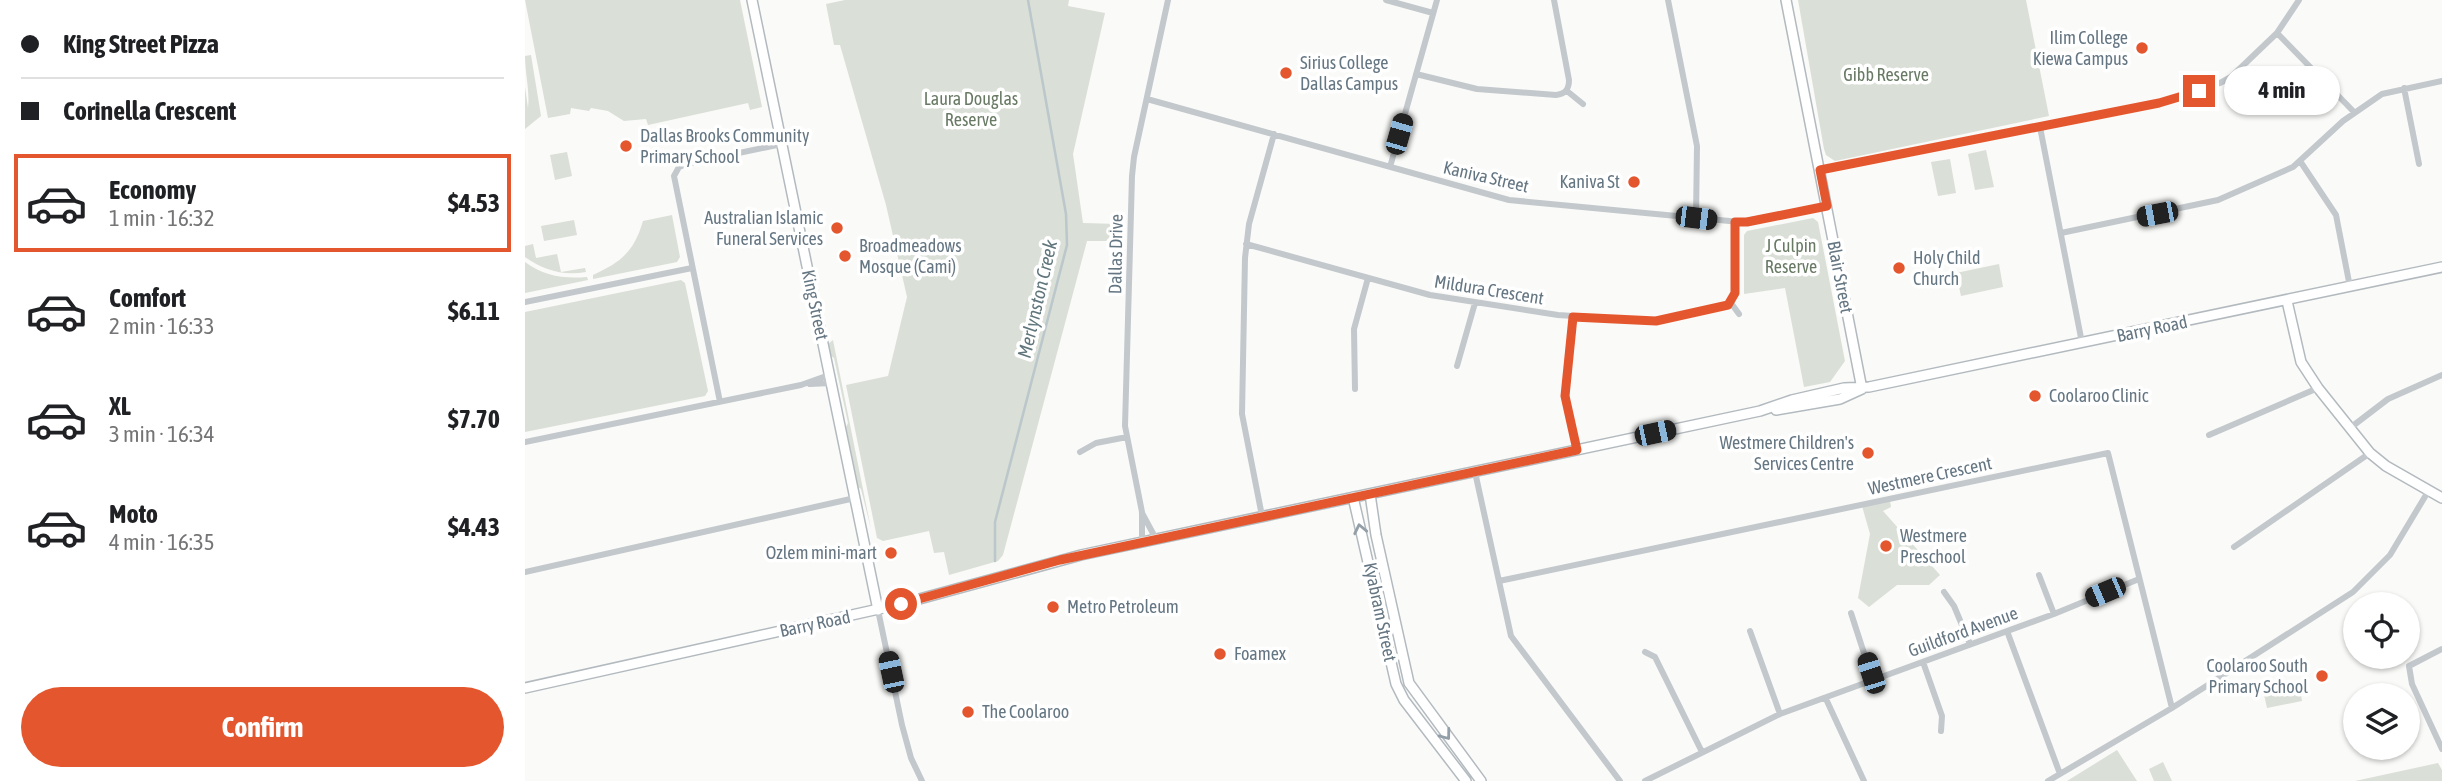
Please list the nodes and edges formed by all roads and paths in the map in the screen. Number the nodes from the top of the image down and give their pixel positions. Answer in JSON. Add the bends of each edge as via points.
{"nodes":[{"id":1,"x":753,"y":0,"type":"edge"},
{"id":2,"x":1168,"y":0,"type":"edge"},
{"id":3,"x":1386,"y":0,"type":"edge"},
{"id":4,"x":1437,"y":0,"type":"edge"},
{"id":5,"x":1554,"y":0,"type":"edge"},
{"id":6,"x":1668,"y":0,"type":"edge"},
{"id":7,"x":1786,"y":0,"type":"edge"},
{"id":8,"x":2299,"y":0,"type":"edge"},
{"id":9,"x":1433,"y":13,"type":"junction"},
{"id":10,"x":2277,"y":33,"type":"junction"},
{"id":11,"x":1416,"y":74,"type":"junction"},
{"id":12,"x":2442,"y":81,"type":"edge"},
{"id":13,"x":2404,"y":88,"type":"junction"},
{"id":14,"x":1567,"y":91,"type":"junction"},
{"id":15,"x":1147,"y":99,"type":"junction"},
{"id":16,"x":1583,"y":104,"type":"dead end"},
{"id":17,"x":2354,"y":112,"type":"junction"},
{"id":18,"x":2040,"y":127,"type":"junction"},
{"id":19,"x":1274,"y":134,"type":"junction"},
{"id":20,"x":782,"y":144,"type":"junction"},
{"id":21,"x":2300,"y":161,"type":"junction"},
{"id":22,"x":2419,"y":164,"type":"dead end"},
{"id":23,"x":1390,"y":167,"type":"junction"},
{"id":24,"x":1820,"y":170,"type":"junction"},
{"id":25,"x":1827,"y":206,"type":"junction"},
{"id":26,"x":1696,"y":218,"type":"junction"},
{"id":27,"x":1735,"y":222,"type":"junction"},
{"id":28,"x":2061,"y":233,"type":"junction"},
{"id":29,"x":1246,"y":244,"type":"junction"},
{"id":30,"x":2442,"y":267,"type":"edge"},
{"id":31,"x":692,"y":268,"type":"junction"},
{"id":32,"x":1368,"y":278,"type":"junction"},
{"id":33,"x":2350,"y":287,"type":"junction"},
{"id":34,"x":2287,"y":301,"type":"junction"},
{"id":35,"x":525,"y":302,"type":"edge"},
{"id":36,"x":1475,"y":303,"type":"junction"},
{"id":37,"x":1731,"y":303,"type":"junction"},
{"id":38,"x":1739,"y":314,"type":"dead end"},
{"id":39,"x":1573,"y":317,"type":"junction"},
{"id":40,"x":2083,"y":343,"type":"junction"},
{"id":41,"x":1457,"y":366,"type":"dead end"},
{"id":42,"x":2442,"y":375,"type":"edge"},
{"id":43,"x":830,"y":379,"type":"junction"},
{"id":44,"x":2318,"y":388,"type":"junction"},
{"id":45,"x":1355,"y":389,"type":"dead end"},
{"id":46,"x":1862,"y":389,"type":"junction"},
{"id":47,"x":720,"y":402,"type":"junction"},
{"id":48,"x":2350,"y":428,"type":"junction"},
{"id":49,"x":2209,"y":435,"type":"dead end"},
{"id":50,"x":1127,"y":437,"type":"junction"},
{"id":51,"x":525,"y":442,"type":"edge"},
{"id":52,"x":1577,"y":450,"type":"junction"},
{"id":53,"x":1080,"y":452,"type":"dead end"},
{"id":54,"x":2370,"y":453,"type":"junction"},
{"id":55,"x":1475,"y":472,"type":"junction"},
{"id":56,"x":2429,"y":490,"type":"junction"},
{"id":57,"x":1370,"y":494,"type":"junction"},
{"id":58,"x":1353,"y":497,"type":"junction"},
{"id":59,"x":855,"y":498,"type":"junction"},
{"id":60,"x":2442,"y":498,"type":"edge"},
{"id":61,"x":1142,"y":512,"type":"junction"},
{"id":62,"x":1262,"y":516,"type":"junction"},
{"id":63,"x":1156,"y":539,"type":"junction"},
{"id":64,"x":1142,"y":542,"type":"junction"},
{"id":65,"x":2234,"y":547,"type":"dead end"},
{"id":66,"x":525,"y":572,"type":"edge"},
{"id":67,"x":2039,"y":575,"type":"dead end"},
{"id":68,"x":2139,"y":579,"type":"junction"},
{"id":69,"x":1500,"y":581,"type":"junction"},
{"id":70,"x":1944,"y":593,"type":"dead end"},
{"id":71,"x":878,"y":610,"type":"junction"},
{"id":72,"x":1851,"y":613,"type":"dead end"},
{"id":73,"x":2054,"y":614,"type":"junction"},
{"id":74,"x":1750,"y":631,"type":"dead end"},
{"id":75,"x":2007,"y":631,"type":"junction"},
{"id":76,"x":1970,"y":644,"type":"junction"},
{"id":77,"x":2442,"y":649,"type":"edge"},
{"id":78,"x":1645,"y":652,"type":"dead end"},
{"id":79,"x":1923,"y":662,"type":"junction"},
{"id":80,"x":1873,"y":681,"type":"junction"},
{"id":81,"x":525,"y":688,"type":"edge"},
{"id":82,"x":1826,"y":698,"type":"junction"},
{"id":83,"x":2172,"y":708,"type":"junction"},
{"id":84,"x":1429,"y":713,"type":"junction"},
{"id":85,"x":1780,"y":714,"type":"junction"},
{"id":86,"x":1420,"y":720,"type":"junction"},
{"id":87,"x":1941,"y":731,"type":"dead end"},
{"id":88,"x":2442,"y":749,"type":"edge"},
{"id":89,"x":1702,"y":752,"type":"junction"},
{"id":90,"x":2060,"y":774,"type":"junction"},
{"id":91,"x":922,"y":781,"type":"edge"},
{"id":92,"x":1466,"y":781,"type":"edge"},
{"id":93,"x":1481,"y":781,"type":"edge"},
{"id":94,"x":1620,"y":781,"type":"edge"},
{"id":95,"x":1645,"y":781,"type":"edge"},
{"id":96,"x":1864,"y":781,"type":"edge"},
{"id":97,"x":2048,"y":781,"type":"edge"}],
"edges":[{"from":1,"to":20,"type":"main road","name":"King Street"},
{"from":2,"to":15,"type":"street","name":"Dallas Drive"},
{"from":3,"to":9,"type":"street"},
{"from":4,"to":9,"type":"street"},
{"from":5,"to":14,"type":"street","via":[[1569,80]]},
{"from":6,"to":26,"type":"street","via":[[1698,156]]},
{"from":7,"to":24,"type":"main road","name":"Blair Street"},
{"from":8,"to":10,"type":"street"},
{"from":9,"to":11,"type":"street"},
{"from":10,"to":17,"type":"street"},
{"from":10,"to":18,"type":"street","via":[[2220,83],[2159,103]]},
{"from":11,"to":14,"type":"street","via":[[1477,89],[1556,95]]},
{"from":11,"to":23,"type":"street"},
{"from":12,"to":13,"type":"street"},
{"from":13,"to":17,"type":"street","via":[[2382,94]]},
{"from":13,"to":22,"type":"street"},
{"from":14,"to":16,"type":"street"},
{"from":15,"to":19,"type":"street","name":"Kaniva Street"},
{"from":15,"to":50,"type":"street","name":"Dallas Drive","via":[[1133,165]]},
{"from":17,"to":21,"type":"street"},
{"from":18,"to":24,"type":"street"},
{"from":18,"to":28,"type":"street"},
{"from":19,"to":23,"type":"street","name":"Kaniva Street"},
{"from":19,"to":29,"type":"street"},
{"from":20,"to":31,"type":"street","via":[[676,170],[674,182]]},
{"from":20,"to":43,"type":"main road","name":"King Street"},
{"from":21,"to":28,"type":"street","via":[[2210,203]]},
{"from":21,"to":33,"type":"street","via":[[2336,215]]},
{"from":23,"to":26,"type":"street","name":"Kaniva Street","via":[[1505,199]]},
{"from":24,"to":25,"type":"main road","name":"Blair Street"},
{"from":25,"to":27,"type":"street","name":"Kaniva Street"},
{"from":25,"to":46,"type":"main road","name":"Blair Street"},
{"from":26,"to":27,"type":"street","name":"Kaniva Street"},
{"from":27,"to":37,"type":"street","via":[[1735,293]]},
{"from":28,"to":40,"type":"street"},
{"from":29,"to":32,"type":"street","name":"Mildura Crescent"},
{"from":29,"to":62,"type":"street","via":[[1242,414]]},
{"from":30,"to":33,"type":"main road","name":"Barry Road"},
{"from":31,"to":35,"type":"street"},
{"from":31,"to":47,"type":"street"},
{"from":32,"to":36,"type":"street","name":"Mildura Crescent"},
{"from":32,"to":45,"type":"street","via":[[1354,328]]},
{"from":33,"to":34,"type":"main road","name":"Barry Road"},
{"from":34,"to":40,"type":"main road","name":"Barry Road"},
{"from":34,"to":44,"type":"main road","via":[[2301,362]]},
{"from":36,"to":39,"type":"street","name":"Mildura Crescent"},
{"from":36,"to":41,"type":"street"},
{"from":37,"to":38,"type":"street"},
{"from":37,"to":39,"type":"street","name":"Mildura Crescent","via":[[1656,321]]},
{"from":39,"to":52,"type":"street","via":[[1565,396]]},
{"from":40,"to":46,"type":"main road","name":"Barry Road"},
{"from":42,"to":48,"type":"street","via":[[2388,399]]},
{"from":43,"to":47,"type":"street"},
{"from":43,"to":59,"type":"main road","name":"King Street"},
{"from":44,"to":48,"type":"main road"},
{"from":44,"to":49,"type":"street"},
{"from":46,"to":52,"type":"main road","name":"Barry Road","via":[[1844,388]]},
{"from":47,"to":51,"type":"street"},
{"from":48,"to":54,"type":"main road"},
{"from":50,"to":53,"type":"street","via":[[1096,443]]},
{"from":50,"to":61,"type":"street","name":"Dallas Drive"},
{"from":52,"to":55,"type":"main road","name":"Barry Road"},
{"from":54,"to":56,"type":"main road"},
{"from":54,"to":65,"type":"street"},
{"from":55,"to":57,"type":"main road","name":"Barry Road"},
{"from":55,"to":69,"type":"street"},
{"from":56,"to":60,"type":"main road"},
{"from":56,"to":83,"type":"street","via":[[2390,555],[2353,592]]},
{"from":57,"to":58,"type":"main road","name":"Barry Road"},
{"from":57,"to":84,"type":"main road","name":"Kyabram Street","via":[[1406,677]]},
{"from":58,"to":62,"type":"main road","name":"Barry Road"},
{"from":86,"to":58,"type":"main road","name":"Kyabram Street","one_way":true,"via":[[1404,700],[1394,676]]},
{"from":59,"to":66,"type":"street"},
{"from":59,"to":71,"type":"main road","name":"King Street"},
{"from":61,"to":63,"type":"street","name":"Dallas Drive"},
{"from":61,"to":64,"type":"street","name":"Dallas Drive"},
{"from":62,"to":63,"type":"main road","name":"Barry Road"},
{"from":63,"to":64,"type":"main road","name":"Barry Road"},
{"from":64,"to":71,"type":"main road","name":"Barry Road"},
{"from":67,"to":73,"type":"street"},
{"from":68,"to":69,"type":"street","name":"Westmere Crescent","via":[[2108,453]]},
{"from":68,"to":73,"type":"street","name":"Guildford Avenue"},
{"from":68,"to":83,"type":"street","name":"Westmere Crescent"},
{"from":69,"to":94,"type":"street","via":[[1511,636]]},
{"from":70,"to":76,"type":"street"},
{"from":71,"to":81,"type":"main road","name":"Barry Road"},
{"from":71,"to":91,"type":"street","via":[[908,747]]},
{"from":72,"to":80,"type":"street"},
{"from":73,"to":75,"type":"street","name":"Guildford Avenue"},
{"from":74,"to":85,"type":"street"},
{"from":75,"to":76,"type":"street","name":"Guildford Avenue"},
{"from":75,"to":90,"type":"street"},
{"from":76,"to":79,"type":"street","name":"Guildford Avenue"},
{"from":77,"to":88,"type":"street","via":[[2409,666],[2412,684]]},
{"from":78,"to":89,"type":"street","via":[[1655,657]]},
{"from":79,"to":80,"type":"street","name":"Guildford Avenue"},
{"from":79,"to":87,"type":"street","via":[[1942,716]]},
{"from":80,"to":82,"type":"street","name":"Guildford Avenue"},
{"from":82,"to":85,"type":"street","name":"Guildford Avenue"},
{"from":82,"to":96,"type":"street"},
{"from":83,"to":90,"type":"street"},
{"from":84,"to":86,"type":"main road"},
{"from":84,"to":93,"type":"main road","name":"Kyabram Street","one_way":true},
{"from":85,"to":89,"type":"street","name":"Guildford Avenue"},
{"from":86,"to":92,"type":"main road","name":"Kyabram Street"},
{"from":89,"to":95,"type":"street","name":"Guildford Avenue"},
{"from":90,"to":97,"type":"street"}]}
